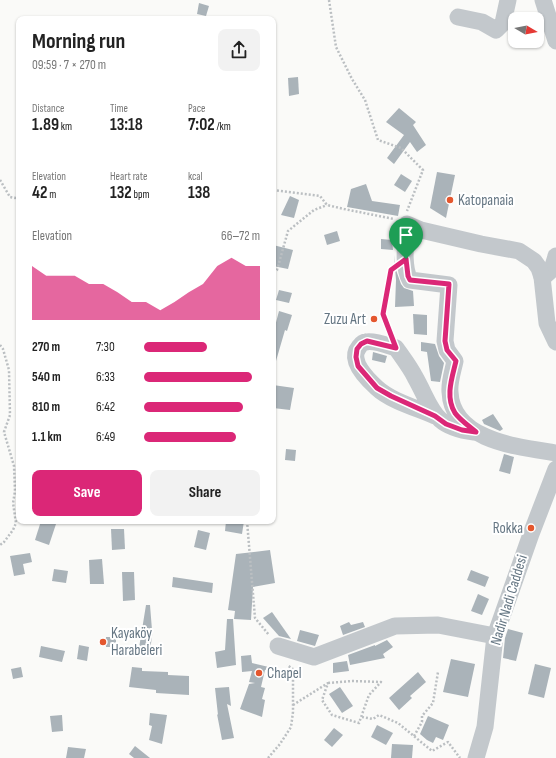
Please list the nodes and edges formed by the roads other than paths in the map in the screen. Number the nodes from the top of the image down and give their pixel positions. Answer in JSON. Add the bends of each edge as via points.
{"nodes":[{"id":1,"x":508,"y":0,"type":"edge"},
{"id":2,"x":543,"y":0,"type":"edge"},
{"id":3,"x":458,"y":17,"type":"dead end"},
{"id":4,"x":556,"y":42,"type":"edge"},
{"id":5,"x":556,"y":256,"type":"edge"},
{"id":6,"x":542,"y":277,"type":"junction"},
{"id":7,"x":556,"y":342,"type":"edge"},
{"id":8,"x":435,"y":416,"type":"junction"},
{"id":9,"x":476,"y":432,"type":"junction"},
{"id":10,"x":556,"y":453,"type":"edge"},
{"id":11,"x":556,"y":470,"type":"edge"},
{"id":12,"x":495,"y":636,"type":"junction"},
{"id":13,"x":278,"y":646,"type":"road end"},
{"id":14,"x":476,"y":758,"type":"edge"}],
"edges":[{"from":1,"to":3,"type":"street","via":[[502,23],[496,30],[482,22]]},
{"from":2,"to":4,"type":"street"},
{"from":5,"to":6,"type":"street","via":[[549,274]]},
{"from":6,"to":7,"type":"street","via":[[547,323]]},
{"from":6,"to":9,"type":"street","via":[[534,261],[519,251],[421,230],[407,224],[406,259],[410,280],[449,284],[445,341],[447,350],[456,361],[450,390],[451,402],[456,413]]},
{"from":8,"to":8,"type":"street","via":[[414,375],[396,348],[367,341],[361,344],[356,353],[358,366],[377,388]]},
{"from":8,"to":9,"type":"street","via":[[446,424]]},
{"from":9,"to":10,"type":"street","via":[[502,443]]},
{"from":11,"to":12,"type":"street","name":"Nadir Nadi Caddesi"},
{"from":12,"to":13,"type":"street","via":[[438,625],[395,626],[314,657]]},
{"from":12,"to":14,"type":"street","name":"Nadir Nadi Caddesi","via":[[485,727]]}]}
